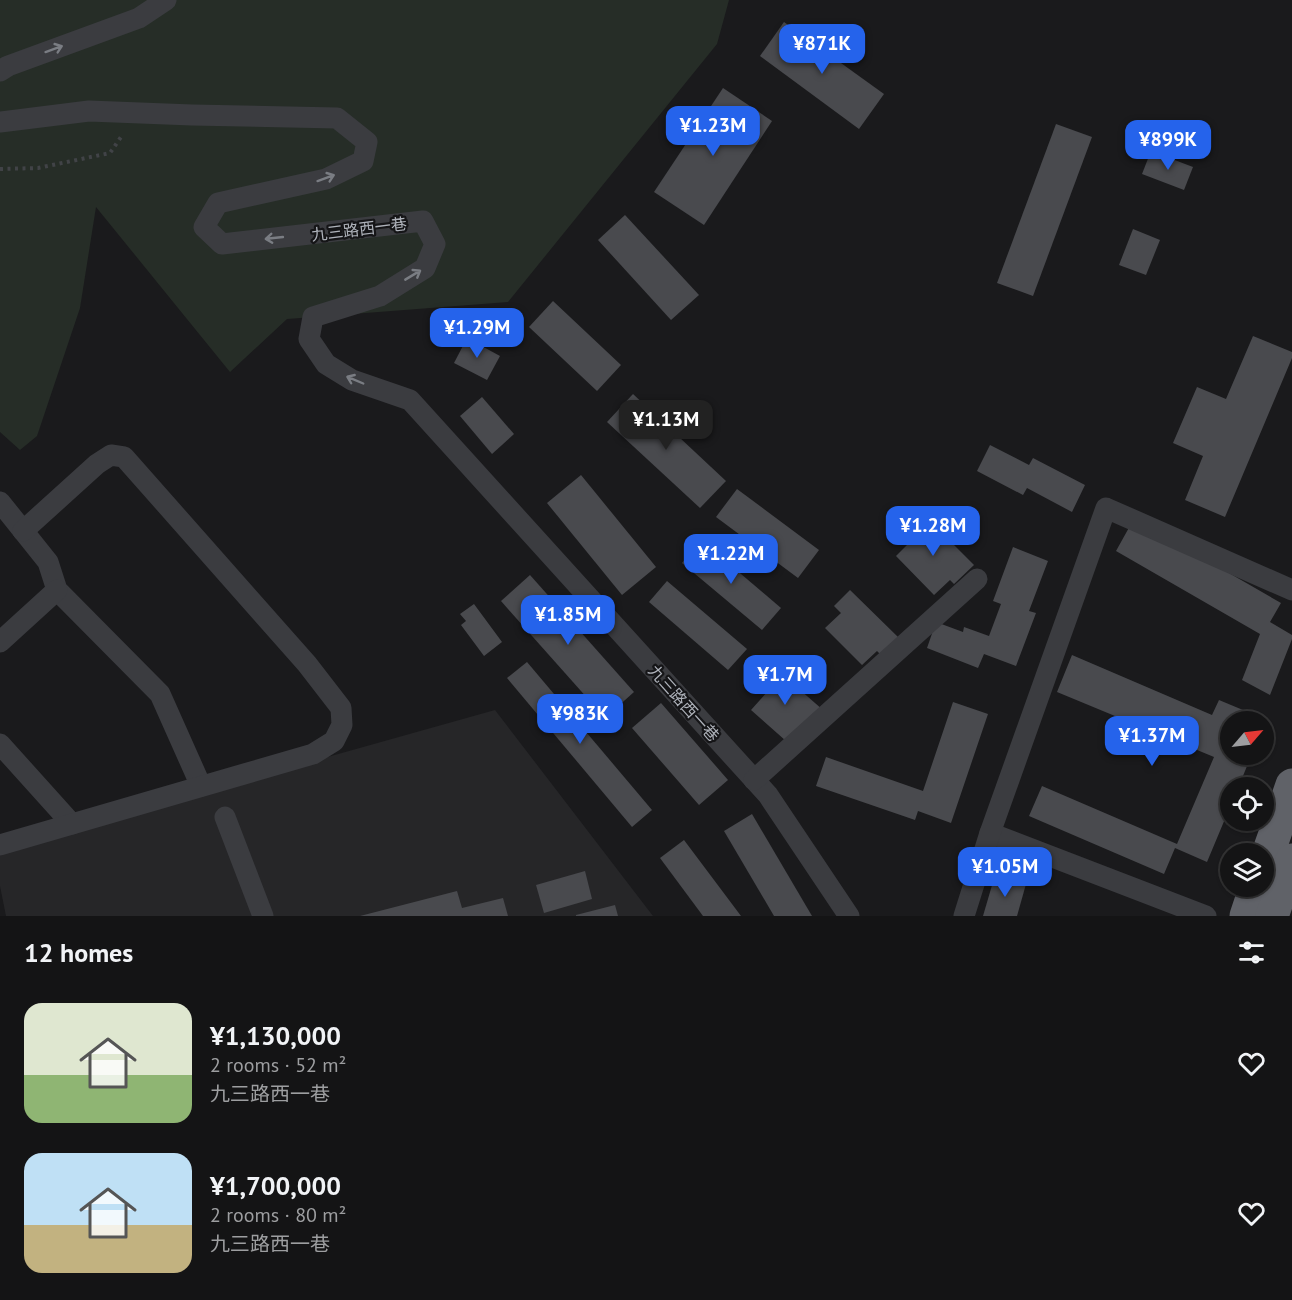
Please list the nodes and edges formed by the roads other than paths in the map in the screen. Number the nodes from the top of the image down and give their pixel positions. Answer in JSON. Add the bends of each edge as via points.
{"nodes":[{"id":1,"x":166,"y":0,"type":"edge"},
{"id":2,"x":0,"y":71,"type":"edge"},
{"id":3,"x":0,"y":122,"type":"edge"},
{"id":4,"x":0,"y":502,"type":"edge"},
{"id":5,"x":23,"y":531,"type":"junction"},
{"id":6,"x":977,"y":579,"type":"dead end"},
{"id":7,"x":57,"y":590,"type":"junction"},
{"id":8,"x":1292,"y":590,"type":"edge"},
{"id":9,"x":0,"y":642,"type":"edge"},
{"id":10,"x":0,"y":744,"type":"edge"},
{"id":11,"x":754,"y":780,"type":"junction"},
{"id":12,"x":1292,"y":785,"type":"edge"},
{"id":13,"x":201,"y":786,"type":"junction"},
{"id":14,"x":225,"y":817,"type":"dead end"},
{"id":15,"x":72,"y":824,"type":"junction"},
{"id":16,"x":990,"y":833,"type":"junction"},
{"id":17,"x":1272,"y":843,"type":"edge"},
{"id":18,"x":0,"y":845,"type":"edge"},
{"id":19,"x":1292,"y":860,"type":"edge"},
{"id":20,"x":1252,"y":897,"type":"edge"},
{"id":21,"x":263,"y":916,"type":"edge"},
{"id":22,"x":849,"y":916,"type":"edge"},
{"id":23,"x":964,"y":916,"type":"edge"},
{"id":24,"x":1206,"y":916,"type":"edge"},
{"id":25,"x":1246,"y":916,"type":"edge"},
{"id":26,"x":1272,"y":916,"type":"edge"}],
"edges":[{"from":2,"to":1,"type":"street","one_way":true,"via":[[139,18]]},
{"from":11,"to":3,"type":"street","name":"九三路西一巷","one_way":true,"via":[[410,400],[352,380],[326,364],[309,339],[313,317],[380,296],[425,268],[435,244],[423,221],[222,244],[204,227],[218,203],[326,179],[363,160],[367,142],[337,118],[89,111]]},
{"from":4,"to":5,"type":"street"},
{"from":5,"to":7,"type":"street","via":[[48,562]]},
{"from":5,"to":13,"type":"street","via":[[97,464],[111,455],[124,457],[307,664],[341,708],[342,725],[334,741],[313,754]]},
{"from":6,"to":11,"type":"street"},
{"from":7,"to":9,"type":"street"},
{"from":7,"to":13,"type":"street","via":[[160,694]]},
{"from":8,"to":16,"type":"street","via":[[1106,508]]},
{"from":10,"to":15,"type":"street"},
{"from":11,"to":22,"type":"street","name":"九三路西一巷"},
{"from":12,"to":17,"type":"highway"},
{"from":13,"to":15,"type":"street"},
{"from":14,"to":21,"type":"street"},
{"from":15,"to":18,"type":"street"},
{"from":16,"to":23,"type":"street"},
{"from":16,"to":24,"type":"street"},
{"from":19,"to":26,"type":"highway"},
{"from":20,"to":25,"type":"highway"}]}
